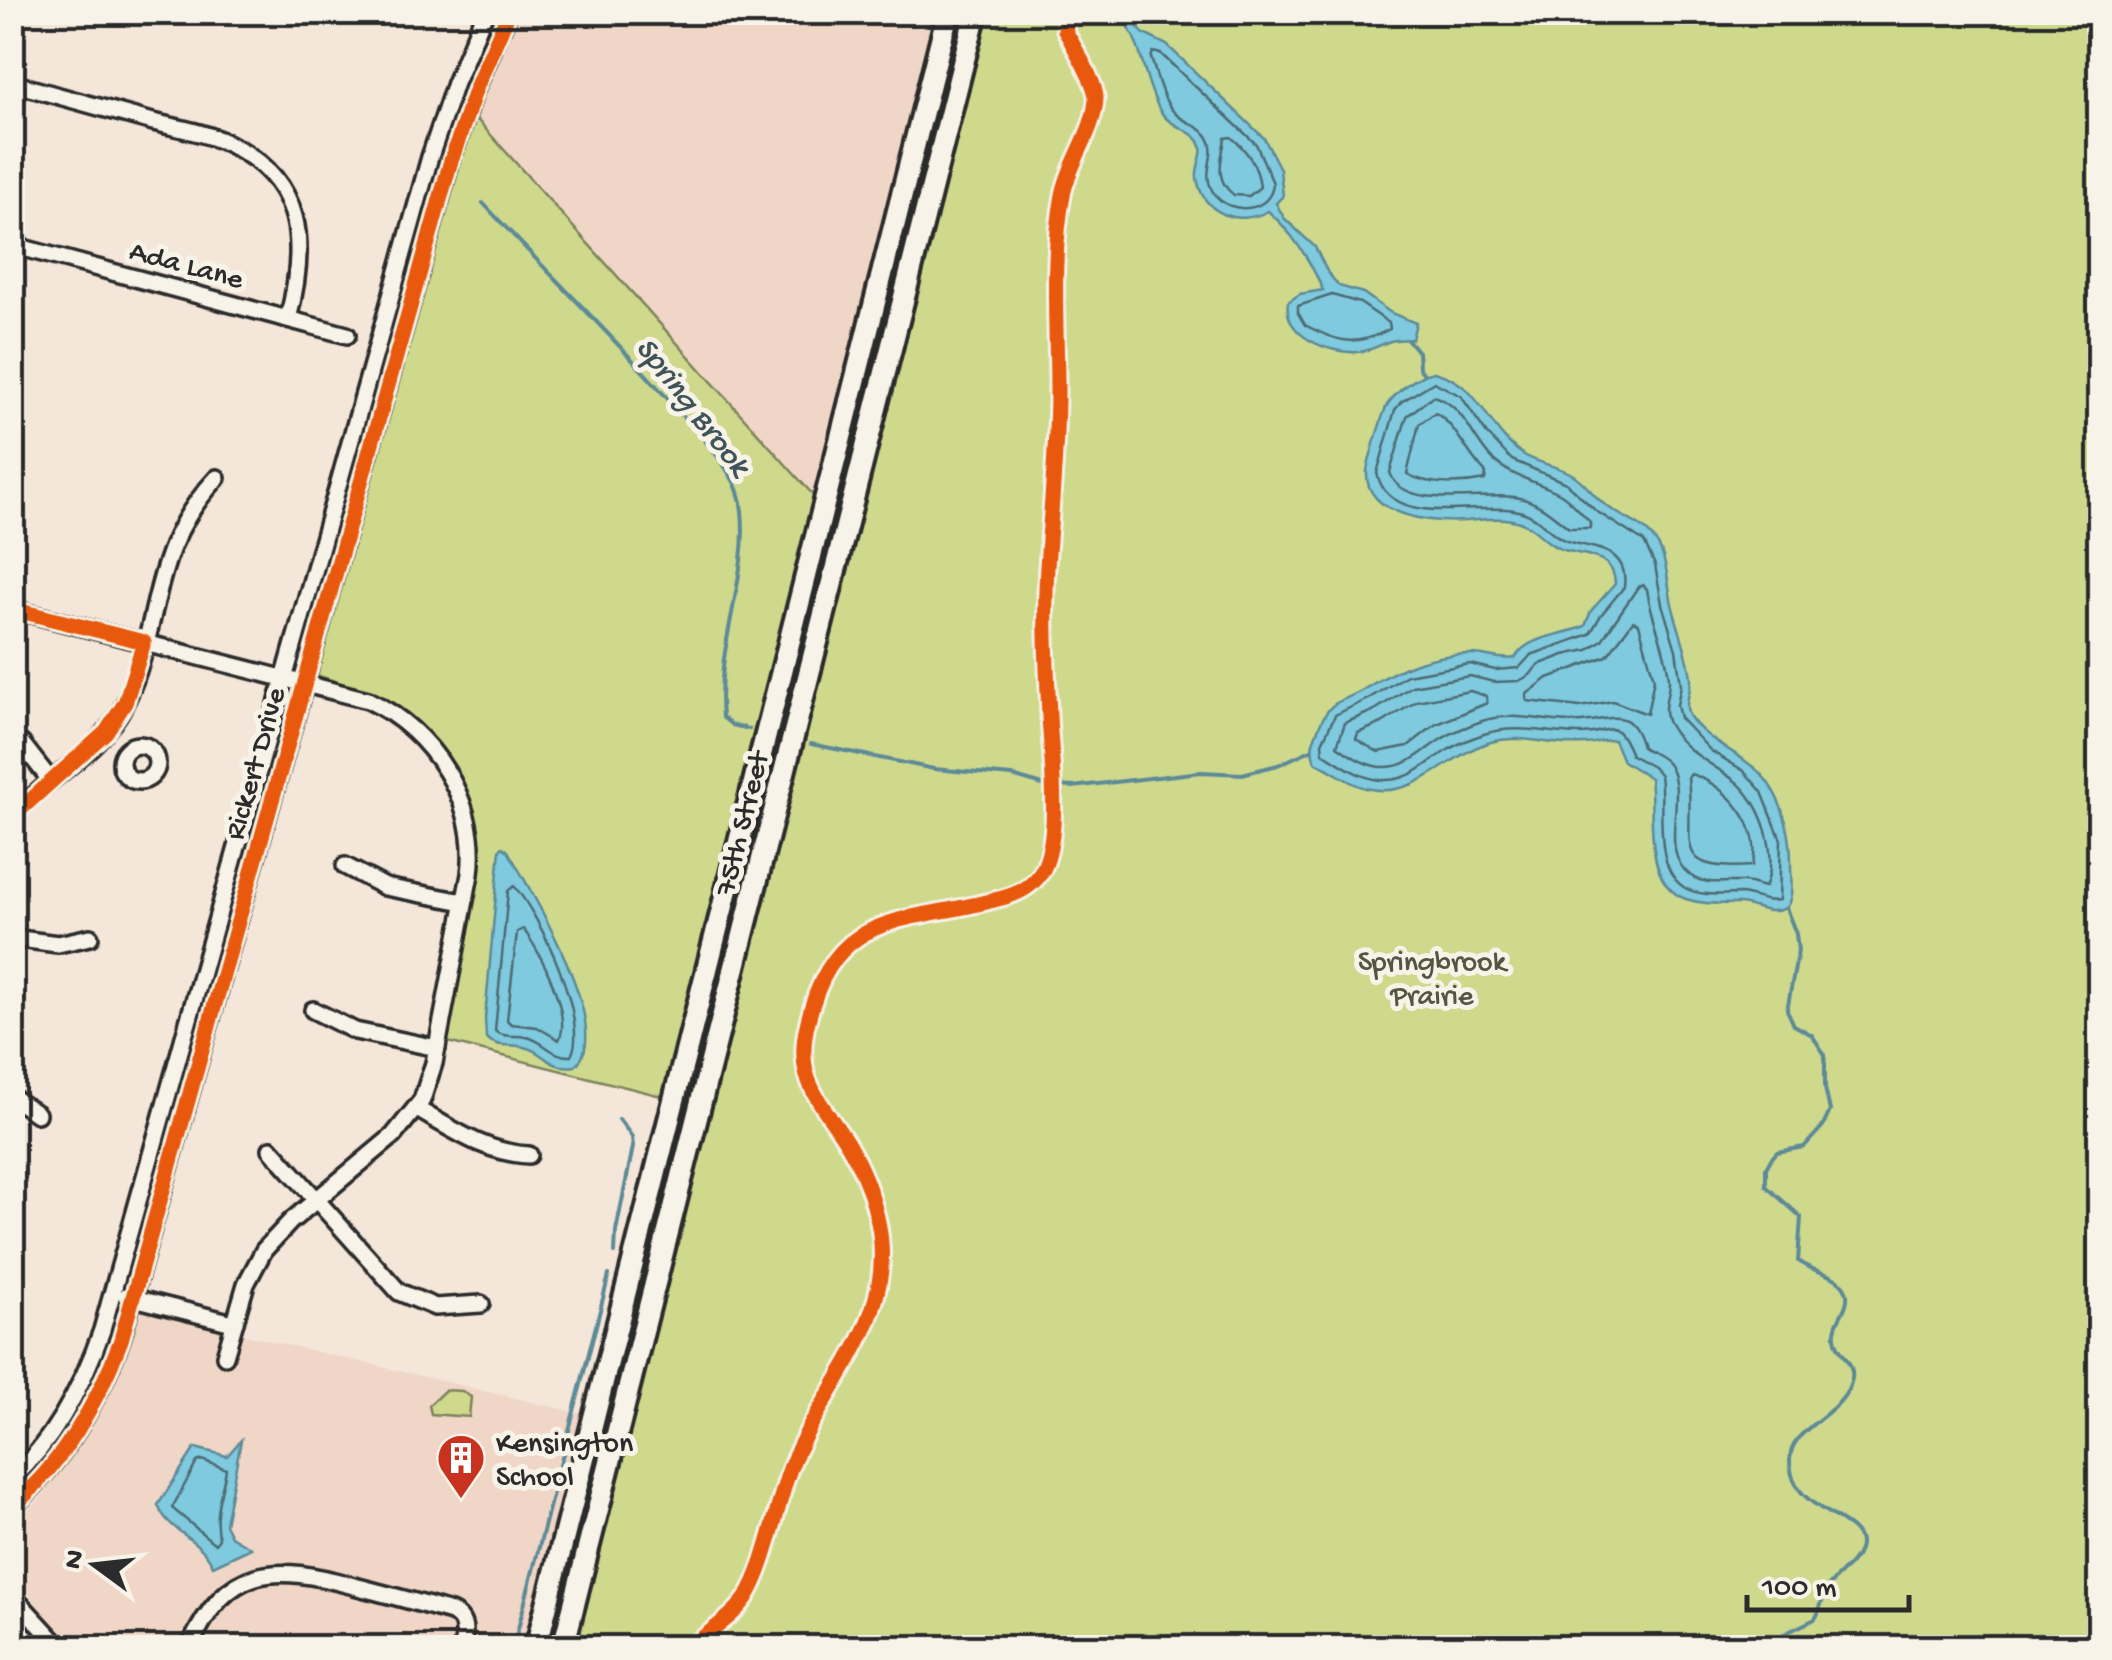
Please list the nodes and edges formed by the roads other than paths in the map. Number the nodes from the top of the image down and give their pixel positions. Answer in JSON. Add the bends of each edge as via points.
{"nodes":[{"id":1,"x":485,"y":12,"type":"edge"},
{"id":2,"x":509,"y":12,"type":"edge"},
{"id":3,"x":948,"y":12,"type":"edge"},
{"id":4,"x":976,"y":12,"type":"edge"},
{"id":5,"x":12,"y":83,"type":"edge"},
{"id":6,"x":12,"y":245,"type":"edge"},
{"id":7,"x":288,"y":319,"type":"junction"},
{"id":8,"x":346,"y":335,"type":"dead end"},
{"id":9,"x":217,"y":478,"type":"dead end"},
{"id":10,"x":12,"y":609,"type":"edge"},
{"id":11,"x":144,"y":642,"type":"junction"},
{"id":12,"x":284,"y":677,"type":"junction"},
{"id":13,"x":304,"y":682,"type":"junction"},
{"id":14,"x":106,"y":732,"type":"junction"},
{"id":15,"x":22,"y":744,"type":"dead end"},
{"id":16,"x":126,"y":752,"type":"dead end"},
{"id":17,"x":50,"y":781,"type":"junction"},
{"id":18,"x":12,"y":818,"type":"edge"},
{"id":19,"x":345,"y":866,"type":"dead end"},
{"id":20,"x":464,"y":902,"type":"junction"},
{"id":21,"x":90,"y":937,"type":"dead end"},
{"id":22,"x":12,"y":938,"type":"edge"},
{"id":23,"x":313,"y":1010,"type":"dead end"},
{"id":24,"x":437,"y":1048,"type":"junction"},
{"id":25,"x":12,"y":1097,"type":"edge"},
{"id":26,"x":416,"y":1109,"type":"junction"},
{"id":27,"x":37,"y":1114,"type":"dead end"},
{"id":28,"x":271,"y":1149,"type":"dead end"},
{"id":29,"x":530,"y":1155,"type":"dead end"},
{"id":30,"x":315,"y":1200,"type":"junction"},
{"id":31,"x":112,"y":1292,"type":"junction"},
{"id":32,"x":132,"y":1298,"type":"junction"},
{"id":33,"x":481,"y":1304,"type":"dead end"},
{"id":34,"x":233,"y":1323,"type":"junction"},
{"id":35,"x":225,"y":1356,"type":"dead end"},
{"id":36,"x":12,"y":1479,"type":"edge"},
{"id":37,"x":12,"y":1508,"type":"edge"},
{"id":38,"x":12,"y":1595,"type":"edge"},
{"id":39,"x":61,"y":1648,"type":"edge"},
{"id":40,"x":189,"y":1648,"type":"edge"},
{"id":41,"x":462,"y":1648,"type":"edge"},
{"id":42,"x":536,"y":1648,"type":"edge"},
{"id":43,"x":563,"y":1648,"type":"edge"}],
"edges":[{"from":1,"to":12,"type":"street","name":"Rickert Drive","via":[[430,157]]},
{"from":2,"to":13,"type":"street","name":"Rickert Drive","via":[[456,146]]},
{"from":3,"to":42,"type":"main road","name":"75th Street"},
{"from":4,"to":43,"type":"main road","name":"75th Street"},
{"from":5,"to":7,"type":"street","via":[[220,140],[255,160],[280,188],[298,230],[299,274]]},
{"from":6,"to":7,"type":"street","name":"Ada Lane"},
{"from":7,"to":8,"type":"street","name":"Ada Lane"},
{"from":9,"to":11,"type":"street","via":[[180,526]]},
{"from":10,"to":11,"type":"street"},
{"from":11,"to":12,"type":"street"},
{"from":11,"to":14,"type":"street","via":[[125,703]]},
{"from":12,"to":13,"type":"street"},
{"from":12,"to":31,"type":"street","name":"Rickert Drive"},
{"from":13,"to":20,"type":"street","via":[[379,705],[440,764],[470,826]]},
{"from":13,"to":32,"type":"street","name":"Rickert Drive"},
{"from":14,"to":16,"type":"street"},
{"from":14,"to":17,"type":"street"},
{"from":15,"to":17,"type":"street"},
{"from":17,"to":18,"type":"street"},
{"from":19,"to":20,"type":"street","via":[[385,887]]},
{"from":20,"to":24,"type":"street"},
{"from":21,"to":22,"type":"street","via":[[58,944]]},
{"from":23,"to":24,"type":"street","via":[[355,1031]]},
{"from":24,"to":26,"type":"street"},
{"from":25,"to":27,"type":"street"},
{"from":26,"to":29,"type":"street","via":[[485,1147]]},
{"from":26,"to":30,"type":"street"},
{"from":28,"to":30,"type":"street"},
{"from":30,"to":33,"type":"street","via":[[399,1292],[435,1307]]},
{"from":30,"to":34,"type":"street","via":[[264,1250]]},
{"from":31,"to":32,"type":"street"},
{"from":31,"to":36,"type":"street","name":"Rickert Drive","via":[[76,1394]]},
{"from":32,"to":34,"type":"street"},
{"from":32,"to":37,"type":"street","name":"Rickert Drive","via":[[110,1369],[81,1426]]},
{"from":34,"to":35,"type":"street"},
{"from":38,"to":39,"type":"street"},
{"from":40,"to":41,"type":"street","via":[[230,1590],[284,1571],[451,1612],[464,1626]]}]}
